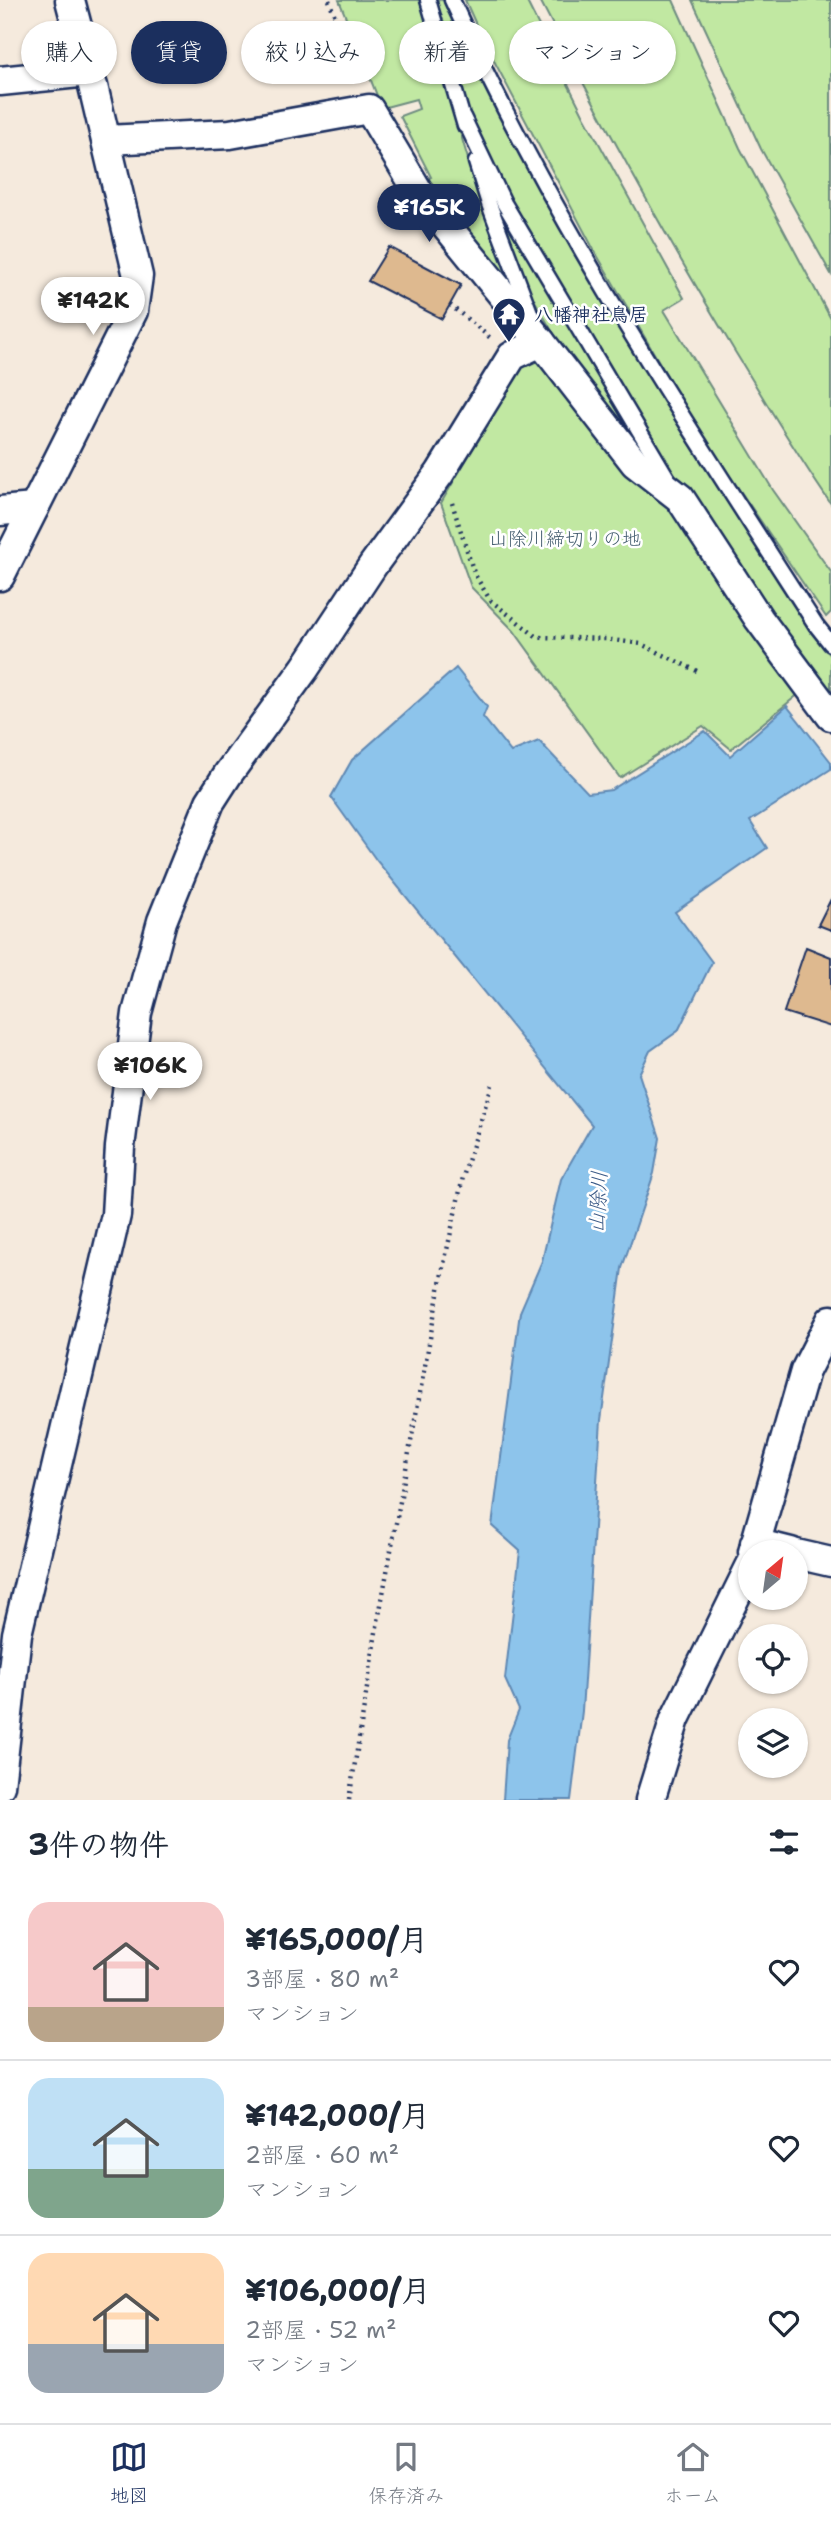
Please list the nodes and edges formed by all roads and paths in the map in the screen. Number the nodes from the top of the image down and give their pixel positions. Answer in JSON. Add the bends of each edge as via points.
{"nodes":[{"id":1,"x":70,"y":0,"type":"edge"},
{"id":2,"x":329,"y":0,"type":"edge"},
{"id":3,"x":428,"y":0,"type":"edge"},
{"id":4,"x":452,"y":0,"type":"edge"},
{"id":5,"x":0,"y":81,"type":"edge"},
{"id":6,"x":93,"y":86,"type":"dead end"},
{"id":7,"x":369,"y":109,"type":"junction"},
{"id":8,"x":463,"y":117,"type":"junction"},
{"id":9,"x":106,"y":140,"type":"junction"},
{"id":10,"x":450,"y":305,"type":"dead end"},
{"id":11,"x":541,"y":342,"type":"junction"},
{"id":12,"x":512,"y":356,"type":"junction"},
{"id":13,"x":440,"y":473,"type":"junction"},
{"id":14,"x":680,"y":499,"type":"junction"},
{"id":15,"x":34,"y":508,"type":"junction"},
{"id":16,"x":0,"y":511,"type":"edge"},
{"id":17,"x":0,"y":576,"type":"edge"},
{"id":18,"x":831,"y":644,"type":"edge"},
{"id":19,"x":699,"y":672,"type":"dead end"},
{"id":20,"x":831,"y":716,"type":"edge"},
{"id":21,"x":492,"y":1085,"type":"dead end"},
{"id":22,"x":831,"y":1320,"type":"edge"},
{"id":23,"x":757,"y":1540,"type":"edge"},
{"id":24,"x":808,"y":1557,"type":"edge"},
{"id":25,"x":831,"y":1562,"type":"edge"},
{"id":26,"x":738,"y":1586,"type":"edge"},
{"id":27,"x":0,"y":1786,"type":"edge"},
{"id":28,"x":349,"y":1800,"type":"edge"},
{"id":29,"x":650,"y":1800,"type":"edge"}],
"edges":[{"from":1,"to":5,"type":"street","via":[[89,72]]},
{"from":2,"to":7,"type":"path"},
{"from":3,"to":8,"type":"lane"},
{"from":4,"to":18,"type":"lane","via":[[581,250],[691,431]]},
{"from":6,"to":9,"type":"street"},
{"from":7,"to":9,"type":"street","via":[[230,134]]},
{"from":7,"to":11,"type":"street","via":[[418,191]]},
{"from":8,"to":11,"type":"lane","via":[[489,204]]},
{"from":8,"to":14,"type":"lane","via":[[504,203]]},
{"from":9,"to":15,"type":"street","via":[[138,276],[133,311]]},
{"from":10,"to":12,"type":"path"},
{"from":11,"to":12,"type":"street"},
{"from":11,"to":14,"type":"street","via":[[635,463]]},
{"from":12,"to":13,"type":"street"},
{"from":13,"to":19,"type":"path","via":[[474,573],[490,600],[527,630],[537,637],[641,644]]},
{"from":13,"to":27,"type":"street","via":[[210,802],[162,921],[137,1013],[116,1215],[17,1634]]},
{"from":14,"to":20,"type":"street","via":[[759,619]]},
{"from":15,"to":16,"type":"street"},
{"from":15,"to":17,"type":"street"},
{"from":21,"to":28,"type":"path","via":[[463,1177],[442,1273]]},
{"from":22,"to":23,"type":"street","via":[[805,1371]]},
{"from":24,"to":25,"type":"street"},
{"from":26,"to":29,"type":"street","via":[[675,1718]]}]}
